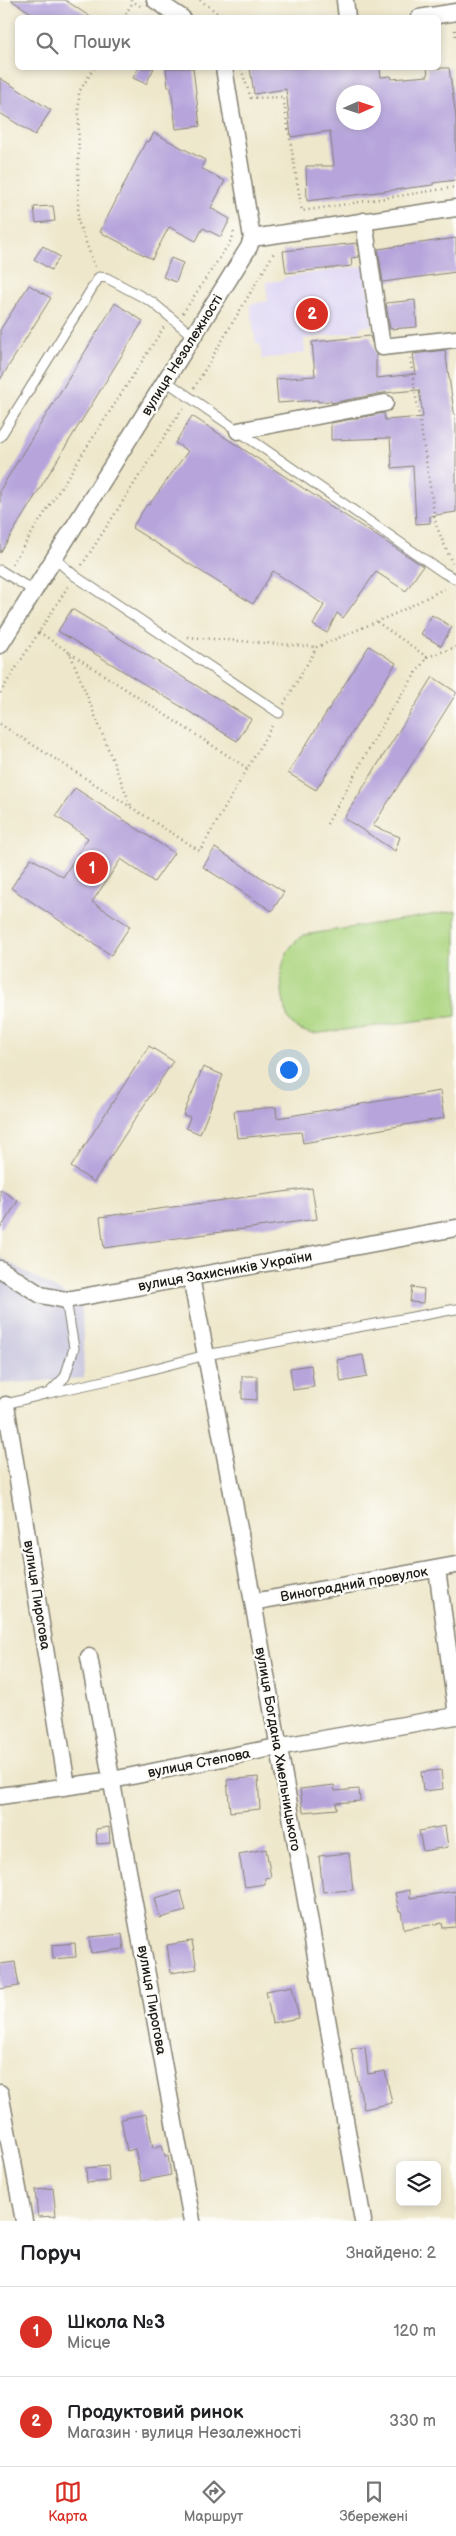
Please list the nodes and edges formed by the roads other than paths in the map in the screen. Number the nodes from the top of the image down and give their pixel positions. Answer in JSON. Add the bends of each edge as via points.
{"nodes":[{"id":1,"x":155,"y":0,"type":"edge"},
{"id":2,"x":345,"y":0,"type":"edge"},
{"id":3,"x":456,"y":12,"type":"edge"},
{"id":4,"x":178,"y":15,"type":"edge"},
{"id":5,"x":347,"y":15,"type":"edge"},
{"id":6,"x":438,"y":15,"type":"edge"},
{"id":7,"x":224,"y":70,"type":"edge"},
{"id":8,"x":456,"y":208,"type":"edge"},
{"id":9,"x":364,"y":221,"type":"junction"},
{"id":10,"x":252,"y":238,"type":"junction"},
{"id":11,"x":193,"y":336,"type":"junction"},
{"id":12,"x":456,"y":339,"type":"edge"},
{"id":13,"x":166,"y":381,"type":"junction"},
{"id":14,"x":385,"y":403,"type":"dead end"},
{"id":15,"x":238,"y":431,"type":"junction"},
{"id":16,"x":0,"y":438,"type":"edge"},
{"id":17,"x":54,"y":558,"type":"junction"},
{"id":18,"x":3,"y":572,"type":"edge"},
{"id":19,"x":456,"y":579,"type":"edge"},
{"id":20,"x":34,"y":591,"type":"junction"},
{"id":21,"x":0,"y":645,"type":"edge"},
{"id":22,"x":279,"y":713,"type":"road end"},
{"id":23,"x":456,"y":1228,"type":"edge"},
{"id":24,"x":0,"y":1269,"type":"edge"},
{"id":25,"x":191,"y":1277,"type":"junction"},
{"id":26,"x":66,"y":1300,"type":"junction"},
{"id":27,"x":456,"y":1309,"type":"edge"},
{"id":28,"x":206,"y":1355,"type":"junction"},
{"id":29,"x":49,"y":1393,"type":"junction"},
{"id":30,"x":3,"y":1405,"type":"edge"},
{"id":31,"x":456,"y":1566,"type":"edge"},
{"id":32,"x":437,"y":1569,"type":"junction"},
{"id":33,"x":253,"y":1602,"type":"junction"},
{"id":34,"x":90,"y":1657,"type":"dead end"},
{"id":35,"x":456,"y":1708,"type":"edge"},
{"id":36,"x":456,"y":1716,"type":"edge"},
{"id":37,"x":277,"y":1747,"type":"junction"},
{"id":38,"x":112,"y":1780,"type":"junction"},
{"id":39,"x":67,"y":1786,"type":"junction"},
{"id":40,"x":0,"y":1796,"type":"edge"},
{"id":41,"x":0,"y":2092,"type":"edge"},
{"id":42,"x":24,"y":2221,"type":"edge"},
{"id":43,"x":192,"y":2221,"type":"edge"},
{"id":44,"x":363,"y":2221,"type":"edge"}],
"edges":[{"from":1,"to":4,"type":"street"},
{"from":2,"to":5,"type":"street"},
{"from":3,"to":6,"type":"street"},
{"from":7,"to":10,"type":"street"},
{"from":8,"to":9,"type":"street"},
{"from":9,"to":10,"type":"street"},
{"from":9,"to":12,"type":"street","via":[[382,348]]},
{"from":10,"to":11,"type":"street","name":"вулиця Незалежності","via":[[249,248]]},
{"from":11,"to":13,"type":"street","name":"вулиця Незалежності"},
{"from":11,"to":16,"type":"lane","via":[[152,302],[107,278],[99,278]]},
{"from":13,"to":15,"type":"lane"},
{"from":13,"to":17,"type":"street","name":"вулиця Незалежності"},
{"from":14,"to":15,"type":"street"},
{"from":15,"to":19,"type":"lane"},
{"from":17,"to":20,"type":"street","name":"вулиця Незалежності"},
{"from":17,"to":22,"type":"lane","via":[[75,576]]},
{"from":18,"to":20,"type":"lane"},
{"from":20,"to":21,"type":"street","name":"вулиця Незалежності"},
{"from":23,"to":25,"type":"street","name":"вулиця Захисників України"},
{"from":24,"to":26,"type":"street","name":"вулиця Захисників України","via":[[41,1295]]},
{"from":25,"to":26,"type":"street","name":"вулиця Захисників України"},
{"from":25,"to":28,"type":"street","name":"вулиця Богдана Хмельницького"},
{"from":26,"to":29,"type":"lane","via":[[74,1348],[65,1376]]},
{"from":27,"to":28,"type":"lane"},
{"from":28,"to":29,"type":"lane"},
{"from":28,"to":33,"type":"street","name":"вулиця Богдана Хмельницького"},
{"from":29,"to":30,"type":"lane"},
{"from":30,"to":39,"type":"street","name":"вулиця Пирогова"},
{"from":31,"to":32,"type":"street","name":"Виноградний провулок"},
{"from":32,"to":33,"type":"street","name":"Виноградний провулок"},
{"from":32,"to":35,"type":"street"},
{"from":33,"to":37,"type":"street","name":"вулиця Богдана Хмельницького"},
{"from":34,"to":38,"type":"street","name":"вулиця Пирогова"},
{"from":36,"to":37,"type":"street","name":"вулиця Степова"},
{"from":37,"to":38,"type":"street","name":"вулиця Степова"},
{"from":37,"to":44,"type":"street","name":"вулиця Богдана Хмельницького"},
{"from":38,"to":39,"type":"street","name":"вулиця Степова"},
{"from":38,"to":43,"type":"street","name":"вулиця Пирогова"},
{"from":39,"to":40,"type":"street","name":"вулиця Степова"},
{"from":41,"to":42,"type":"street"}]}
